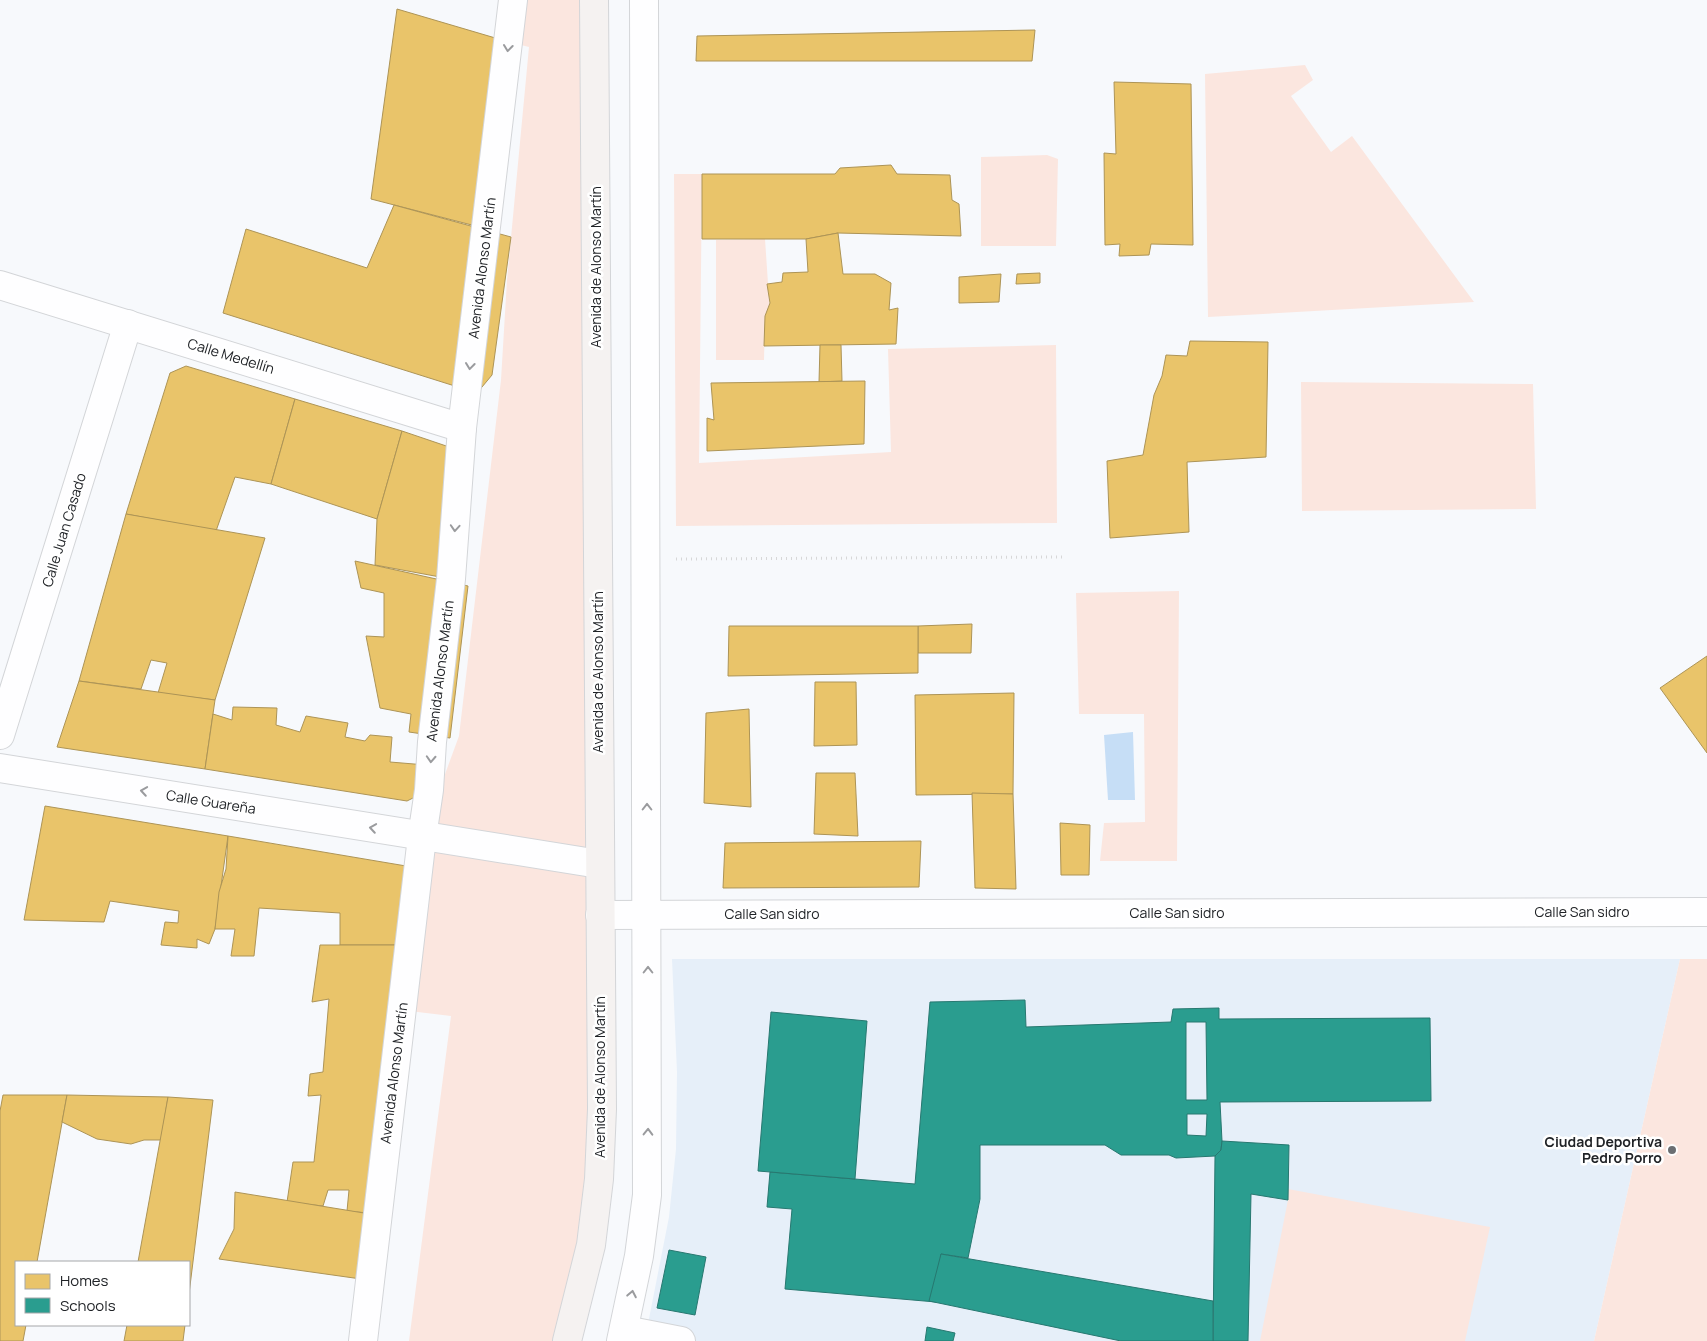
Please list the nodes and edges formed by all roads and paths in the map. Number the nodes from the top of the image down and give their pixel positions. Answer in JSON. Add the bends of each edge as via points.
{"nodes":[{"id":1,"x":513,"y":0,"type":"edge"},
{"id":2,"x":594,"y":0,"type":"edge"},
{"id":3,"x":644,"y":0,"type":"edge"},
{"id":4,"x":0,"y":285,"type":"edge"},
{"id":5,"x":128,"y":324,"type":"junction"},
{"id":6,"x":462,"y":428,"type":"junction"},
{"id":7,"x":1062,"y":557,"type":"dead end"},
{"id":8,"x":646,"y":559,"type":"junction"},
{"id":9,"x":0,"y":736,"type":"edge"},
{"id":10,"x":0,"y":768,"type":"edge"},
{"id":11,"x":422,"y":836,"type":"junction"},
{"id":12,"x":599,"y":864,"type":"junction"},
{"id":13,"x":1707,"y":912,"type":"edge"},
{"id":14,"x":648,"y":914,"type":"junction"},
{"id":15,"x":600,"y":915,"type":"junction"},
{"id":16,"x":623,"y":1336,"type":"edge"},
{"id":17,"x":363,"y":1341,"type":"edge"},
{"id":18,"x":567,"y":1341,"type":"edge"},
{"id":19,"x":681,"y":1341,"type":"edge"}],
"edges":[{"from":1,"to":6,"type":"street","name":"Avenida Alonso Martín","one_way":true},
{"from":2,"to":12,"type":"main road","name":"Avenida de Alonso Martín"},
{"from":3,"to":8,"type":"street"},
{"from":4,"to":5,"type":"street","name":"Calle Medellín"},
{"from":5,"to":6,"type":"street","name":"Calle Medellín"},
{"from":5,"to":9,"type":"street","name":"Calle Juan Casado"},
{"from":6,"to":11,"type":"street","name":"Avenida Alonso Martín","one_way":true,"via":[[451,579]]},
{"from":7,"to":8,"type":"path"},
{"from":14,"to":8,"type":"street","one_way":true},
{"from":11,"to":10,"type":"street","name":"Calle Guareña","one_way":true},
{"from":11,"to":12,"type":"street","name":"Calle Guareña"},
{"from":11,"to":17,"type":"street","name":"Avenida Alonso Martín"},
{"from":12,"to":15,"type":"main road","name":"Avenida de Alonso Martín"},
{"from":13,"to":14,"type":"street","name":"Calle San sidro"},
{"from":14,"to":15,"type":"street","name":"Calle San sidro"},
{"from":16,"to":14,"type":"street","one_way":true,"via":[[647,1195]]},
{"from":15,"to":18,"type":"main road","name":"Avenida de Alonso Martín","via":[[602,1109],[599,1179],[590,1245]]},
{"from":16,"to":19,"type":"street"}]}
